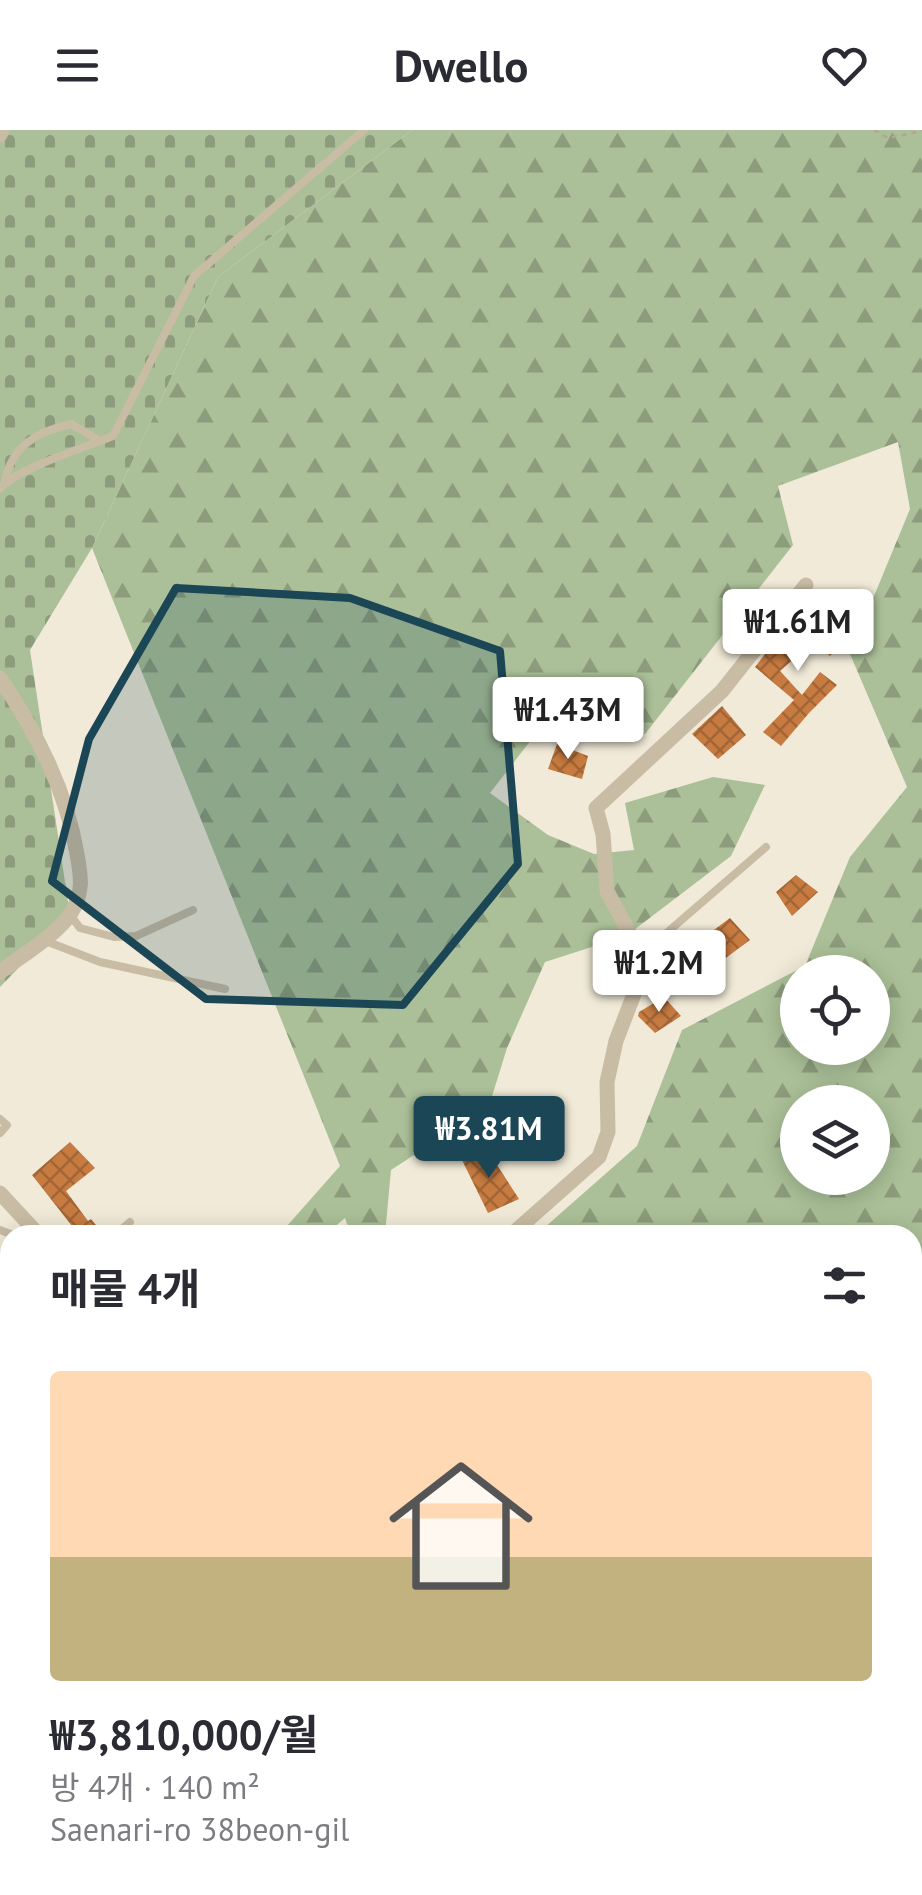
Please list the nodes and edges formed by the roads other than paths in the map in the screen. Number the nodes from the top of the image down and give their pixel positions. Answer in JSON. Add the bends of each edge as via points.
{"nodes":[{"id":1,"x":364,"y":130,"type":"edge"},
{"id":2,"x":100,"y":442,"type":"junction"},
{"id":3,"x":3,"y":486,"type":"edge"},
{"id":4,"x":806,"y":586,"type":"dead end"},
{"id":5,"x":0,"y":678,"type":"edge"},
{"id":6,"x":766,"y":847,"type":"dead end"},
{"id":7,"x":193,"y":910,"type":"dead end"},
{"id":8,"x":70,"y":915,"type":"junction"},
{"id":9,"x":43,"y":940,"type":"junction"},
{"id":10,"x":641,"y":955,"type":"junction"},
{"id":11,"x":0,"y":972,"type":"edge"},
{"id":12,"x":225,"y":989,"type":"dead end"},
{"id":13,"x":0,"y":1119,"type":"edge"},
{"id":14,"x":0,"y":1134,"type":"edge"},
{"id":15,"x":0,"y":1193,"type":"edge"},
{"id":16,"x":130,"y":1222,"type":"dead end"},
{"id":17,"x":30,"y":1225,"type":"edge"},
{"id":18,"x":127,"y":1225,"type":"edge"},
{"id":19,"x":522,"y":1225,"type":"edge"}],
"edges":[{"from":1,"to":2,"type":"lane","via":[[194,276],[113,436]]},
{"from":2,"to":3,"type":"lane"},
{"from":2,"to":3,"type":"lane","via":[[71,424],[38,434],[8,466]]},
{"from":4,"to":10,"type":"street","via":[[722,691],[596,808],[607,891]]},
{"from":5,"to":8,"type":"street","via":[[36,734],[68,808],[83,888]]},
{"from":6,"to":10,"type":"lane"},
{"from":7,"to":8,"type":"lane","via":[[136,936],[80,928]]},
{"from":8,"to":9,"type":"street"},
{"from":9,"to":11,"type":"street"},
{"from":9,"to":12,"type":"lane","via":[[100,962]]},
{"from":10,"to":19,"type":"street","via":[[607,1082],[608,1132],[598,1157]]},
{"from":13,"to":14,"type":"lane","via":[[7,1125]]},
{"from":15,"to":17,"type":"street"},
{"from":16,"to":18,"type":"lane"}]}
